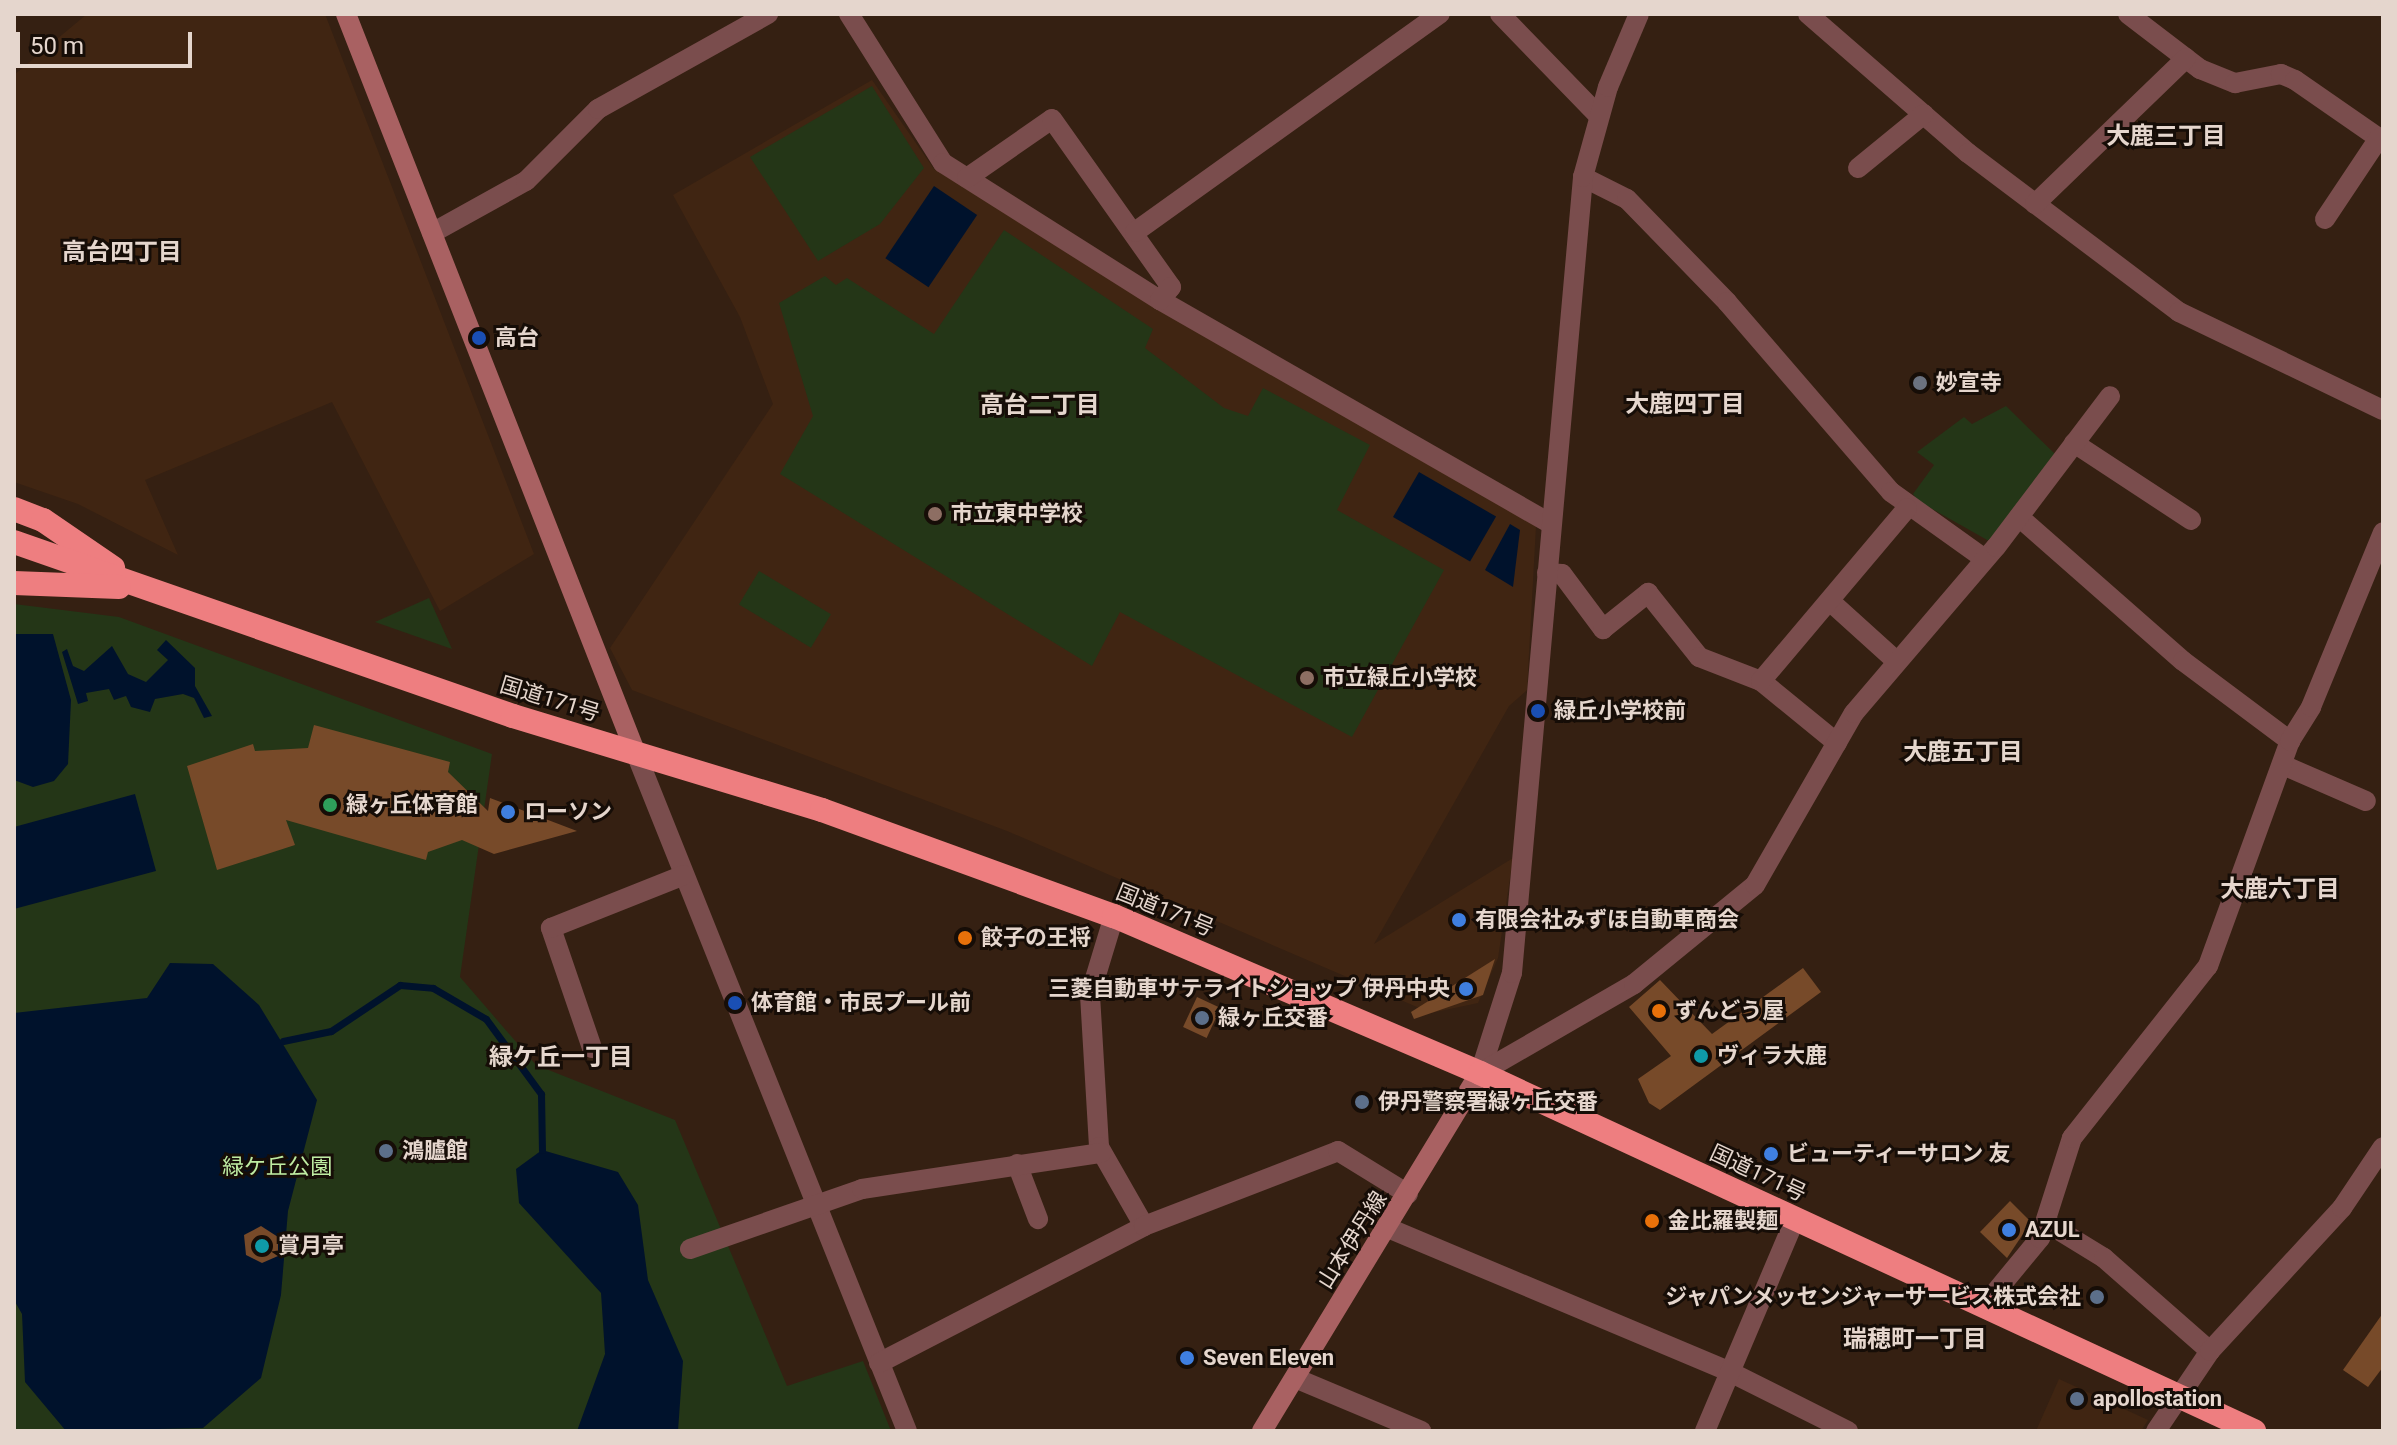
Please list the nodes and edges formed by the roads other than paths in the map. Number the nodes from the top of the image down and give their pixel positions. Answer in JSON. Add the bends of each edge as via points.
{"nodes":[{"id":1,"x":346,"y":14,"type":"edge"},
{"id":2,"x":768,"y":14,"type":"edge"},
{"id":3,"x":849,"y":14,"type":"edge"},
{"id":4,"x":1440,"y":14,"type":"edge"},
{"id":5,"x":1500,"y":14,"type":"edge"},
{"id":6,"x":1639,"y":14,"type":"edge"},
{"id":7,"x":1808,"y":14,"type":"edge"},
{"id":8,"x":2128,"y":14,"type":"edge"},
{"id":9,"x":2186,"y":58,"type":"junction"},
{"id":10,"x":1924,"y":114,"type":"junction"},
{"id":11,"x":1598,"y":115,"type":"junction"},
{"id":12,"x":2381,"y":139,"type":"edge"},
{"id":13,"x":1858,"y":168,"type":"dead end"},
{"id":14,"x":1583,"y":177,"type":"junction"},
{"id":15,"x":967,"y":178,"type":"junction"},
{"id":16,"x":2035,"y":204,"type":"junction"},
{"id":17,"x":2325,"y":219,"type":"dead end"},
{"id":18,"x":1135,"y":232,"type":"junction"},
{"id":19,"x":432,"y":233,"type":"junction"},
{"id":20,"x":1160,"y":300,"type":"junction"},
{"id":21,"x":2110,"y":396,"type":"dead end"},
{"id":22,"x":2383,"y":410,"type":"edge"},
{"id":23,"x":2074,"y":443,"type":"junction"},
{"id":24,"x":1907,"y":508,"type":"junction"},
{"id":25,"x":14,"y":509,"type":"edge"},
{"id":26,"x":2019,"y":517,"type":"junction"},
{"id":27,"x":2191,"y":520,"type":"dead end"},
{"id":28,"x":1551,"y":524,"type":"junction"},
{"id":29,"x":2383,"y":532,"type":"edge"},
{"id":30,"x":14,"y":542,"type":"edge"},
{"id":31,"x":1985,"y":559,"type":"junction"},
{"id":32,"x":1547,"y":573,"type":"junction"},
{"id":33,"x":14,"y":583,"type":"edge"},
{"id":34,"x":141,"y":587,"type":"junction"},
{"id":35,"x":1832,"y":603,"type":"junction"},
{"id":36,"x":1895,"y":660,"type":"junction"},
{"id":37,"x":1761,"y":681,"type":"junction"},
{"id":38,"x":2290,"y":741,"type":"junction"},
{"id":39,"x":1837,"y":743,"type":"junction"},
{"id":40,"x":635,"y":751,"type":"junction"},
{"id":41,"x":2285,"y":766,"type":"junction"},
{"id":42,"x":2366,"y":801,"type":"dead end"},
{"id":43,"x":684,"y":875,"type":"junction"},
{"id":44,"x":1114,"y":916,"type":"junction"},
{"id":45,"x":592,"y":1048,"type":"dead end"},
{"id":46,"x":1480,"y":1073,"type":"junction"},
{"id":47,"x":2383,"y":1147,"type":"edge"},
{"id":48,"x":1101,"y":1153,"type":"junction"},
{"id":49,"x":1017,"y":1164,"type":"junction"},
{"id":50,"x":1408,"y":1194,"type":"junction"},
{"id":51,"x":817,"y":1206,"type":"junction"},
{"id":52,"x":1038,"y":1219,"type":"dead end"},
{"id":53,"x":1795,"y":1219,"type":"junction"},
{"id":54,"x":2047,"y":1223,"type":"junction"},
{"id":55,"x":1144,"y":1226,"type":"junction"},
{"id":56,"x":1388,"y":1228,"type":"junction"},
{"id":57,"x":690,"y":1249,"type":"dead end"},
{"id":58,"x":1984,"y":1306,"type":"junction"},
{"id":59,"x":2210,"y":1351,"type":"junction"},
{"id":60,"x":879,"y":1363,"type":"junction"},
{"id":61,"x":1730,"y":1372,"type":"junction"},
{"id":62,"x":1295,"y":1378,"type":"junction"},
{"id":63,"x":2179,"y":1395,"type":"junction"},
{"id":64,"x":1386,"y":1425,"type":"edge"},
{"id":65,"x":907,"y":1431,"type":"edge"},
{"id":66,"x":1262,"y":1431,"type":"edge"},
{"id":67,"x":1421,"y":1431,"type":"edge"},
{"id":68,"x":1705,"y":1431,"type":"edge"},
{"id":69,"x":1848,"y":1431,"type":"edge"},
{"id":70,"x":2156,"y":1431,"type":"edge"},
{"id":71,"x":2254,"y":1431,"type":"edge"}],
"edges":[{"from":1,"to":19,"type":"street"},
{"from":2,"to":19,"type":"street","via":[[598,109],[526,181]]},
{"from":3,"to":15,"type":"street","via":[[943,163]]},
{"from":4,"to":18,"type":"street"},
{"from":5,"to":11,"type":"street"},
{"from":6,"to":11,"type":"street"},
{"from":7,"to":10,"type":"street"},
{"from":8,"to":9,"type":"street"},
{"from":9,"to":12,"type":"street","via":[[2235,83],[2281,74]]},
{"from":9,"to":16,"type":"street"},
{"from":10,"to":13,"type":"street"},
{"from":10,"to":16,"type":"street"},
{"from":11,"to":14,"type":"street"},
{"from":12,"to":17,"type":"street"},
{"from":14,"to":24,"type":"street","via":[[1627,199]]},
{"from":14,"to":28,"type":"street"},
{"from":15,"to":18,"type":"street","via":[[1052,119]]},
{"from":15,"to":20,"type":"street"},
{"from":16,"to":22,"type":"street","via":[[2179,312]]},
{"from":18,"to":20,"type":"street","via":[[1171,287]]},
{"from":19,"to":40,"type":"street"},
{"from":20,"to":28,"type":"street"},
{"from":21,"to":23,"type":"street"},
{"from":23,"to":26,"type":"street"},
{"from":23,"to":27,"type":"street"},
{"from":24,"to":31,"type":"street"},
{"from":24,"to":35,"type":"street"},
{"from":25,"to":34,"type":"highway","via":[[43,520]]},
{"from":26,"to":31,"type":"street"},
{"from":26,"to":38,"type":"street","via":[[2183,661]]},
{"from":28,"to":32,"type":"street"},
{"from":29,"to":38,"type":"street","via":[[2311,707]]},
{"from":30,"to":34,"type":"highway","name":"国道171号"},
{"from":31,"to":36,"type":"street"},
{"from":32,"to":37,"type":"street","via":[[1562,574],[1603,629],[1648,593],[1699,657]]},
{"from":32,"to":46,"type":"street","via":[[1512,973]]},
{"from":33,"to":34,"type":"highway"},
{"from":34,"to":40,"type":"highway","name":"国道171号"},
{"from":35,"to":36,"type":"street"},
{"from":35,"to":37,"type":"street","via":[[1788,643]]},
{"from":36,"to":39,"type":"street"},
{"from":37,"to":39,"type":"street"},
{"from":38,"to":41,"type":"street"},
{"from":39,"to":46,"type":"street","via":[[1755,885],[1735,904],[1634,984]]},
{"from":40,"to":43,"type":"street"},
{"from":40,"to":44,"type":"highway","name":"国道171号"},
{"from":41,"to":42,"type":"street"},
{"from":41,"to":54,"type":"street","via":[[2208,966],[2072,1138]]},
{"from":43,"to":45,"type":"street","via":[[551,928]]},
{"from":43,"to":51,"type":"street"},
{"from":44,"to":46,"type":"highway","name":"国道171号"},
{"from":44,"to":48,"type":"street","via":[[1090,995]]},
{"from":46,"to":50,"type":"street","name":"山本伊丹線"},
{"from":46,"to":53,"type":"highway","name":"国道171号"},
{"from":47,"to":59,"type":"street","via":[[2342,1208]]},
{"from":48,"to":49,"type":"street"},
{"from":48,"to":55,"type":"street"},
{"from":49,"to":51,"type":"street","via":[[862,1189]]},
{"from":49,"to":52,"type":"street"},
{"from":50,"to":55,"type":"street","via":[[1338,1151]]},
{"from":50,"to":56,"type":"street","name":"山本伊丹線"},
{"from":51,"to":57,"type":"street"},
{"from":51,"to":60,"type":"street"},
{"from":53,"to":58,"type":"highway","name":"国道171号"},
{"from":53,"to":61,"type":"street"},
{"from":54,"to":58,"type":"street"},
{"from":54,"to":59,"type":"street","via":[[2104,1258]]},
{"from":55,"to":60,"type":"street"},
{"from":56,"to":61,"type":"street"},
{"from":56,"to":62,"type":"street","name":"山本伊丹線"},
{"from":58,"to":63,"type":"highway","name":"国道171号"},
{"from":59,"to":63,"type":"street"},
{"from":60,"to":65,"type":"street"},
{"from":61,"to":68,"type":"street"},
{"from":61,"to":69,"type":"street"},
{"from":62,"to":64,"type":"street"},
{"from":62,"to":66,"type":"street","name":"山本伊丹線"},
{"from":63,"to":70,"type":"street"},
{"from":63,"to":71,"type":"highway","name":"国道171号"},
{"from":64,"to":67,"type":"street"}]}
